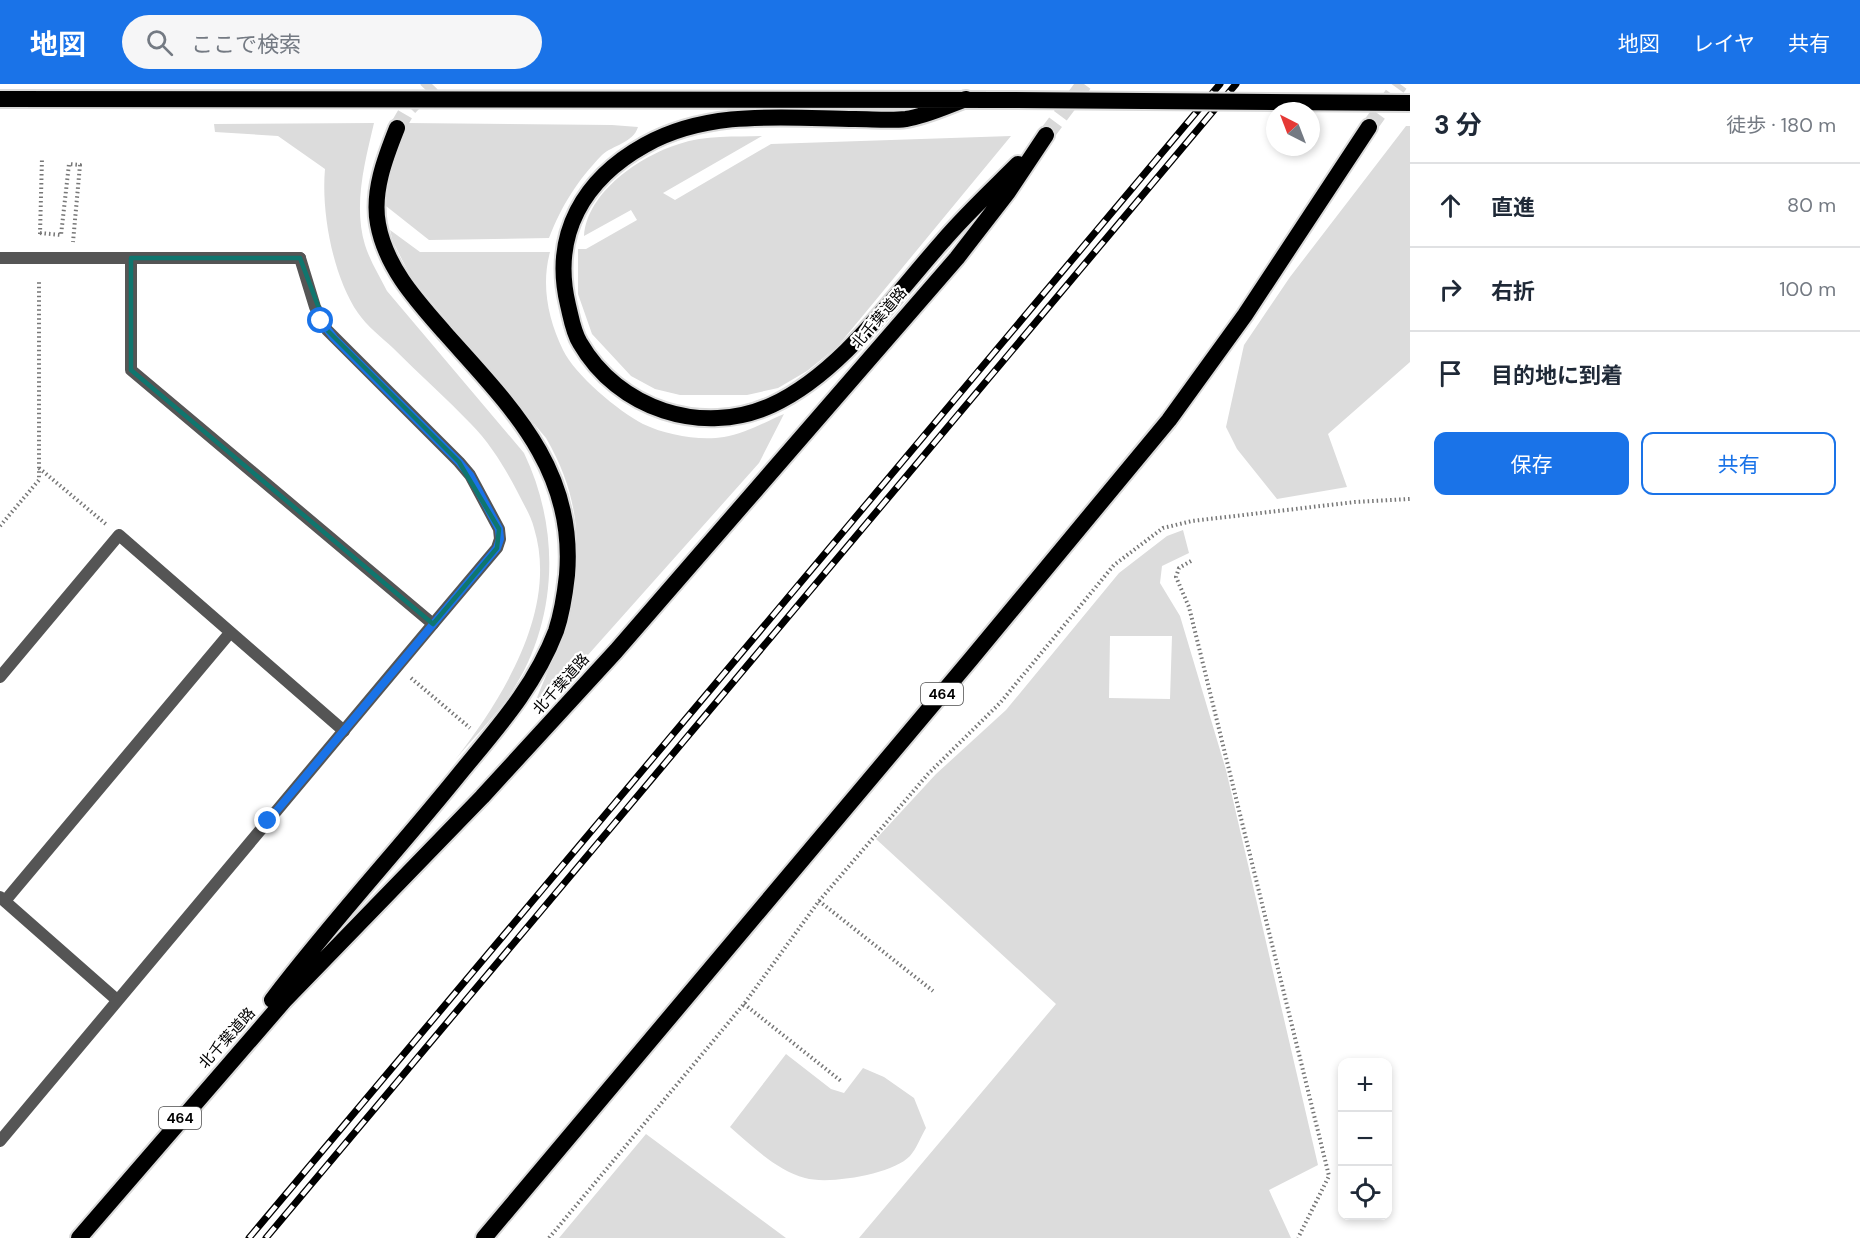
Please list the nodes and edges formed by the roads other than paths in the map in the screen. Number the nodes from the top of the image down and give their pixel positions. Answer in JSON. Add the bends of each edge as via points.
{"nodes":[{"id":1,"x":0,"y":99,"type":"edge"},
{"id":2,"x":966,"y":99,"type":"junction"},
{"id":3,"x":1410,"y":103,"type":"edge"},
{"id":4,"x":397,"y":128,"type":"tunnel mouth"},
{"id":5,"x":1369,"y":128,"type":"tunnel mouth"},
{"id":6,"x":0,"y":258,"type":"edge"},
{"id":7,"x":131,"y":258,"type":"junction"},
{"id":8,"x":433,"y":624,"type":"junction"},
{"id":9,"x":230,"y":634,"type":"junction"},
{"id":10,"x":0,"y":677,"type":"edge"},
{"id":11,"x":344,"y":731,"type":"junction"},
{"id":12,"x":2,"y":899,"type":"edge"},
{"id":13,"x":117,"y":1000,"type":"junction"},
{"id":14,"x":207,"y":1087,"type":"junction"},
{"id":15,"x":0,"y":1141,"type":"edge"},
{"id":16,"x":79,"y":1238,"type":"edge"},
{"id":17,"x":484,"y":1238,"type":"edge"}],
"edges":[{"from":1,"to":2,"type":"highway"},
{"from":2,"to":3,"type":"highway","bridge":true},
{"from":2,"to":14,"type":"highway","name":"北千葉道路","number":"464","via":[[906,119],[716,119],[672,130],[618,161],[583,197],[573,218],[562,269],[579,342],[615,383],[639,400],[669,415],[724,417],[772,405],[843,354],[946,237],[1046,135],[957,258],[616,651]]},
{"from":4,"to":14,"type":"highway","via":[[378,184],[380,233],[405,285],[534,440],[561,494],[568,556],[566,588],[557,628],[525,693],[402,845],[316,943]]},
{"from":5,"to":17,"type":"highway","number":"464","via":[[1245,315],[1169,420]]},
{"from":6,"to":7,"type":"street"},
{"from":7,"to":8,"type":"street","via":[[131,370]]},
{"from":7,"to":8,"type":"street","via":[[300,258],[315,307],[327,330],[459,462],[499,529],[497,548]]},
{"from":8,"to":11,"type":"street"},
{"from":9,"to":10,"type":"street","via":[[119,535]]},
{"from":9,"to":11,"type":"street"},
{"from":9,"to":12,"type":"street"},
{"from":11,"to":13,"type":"street"},
{"from":12,"to":13,"type":"street"},
{"from":13,"to":15,"type":"street"},
{"from":14,"to":16,"type":"highway","name":"北千葉道路","number":"464"}]}
